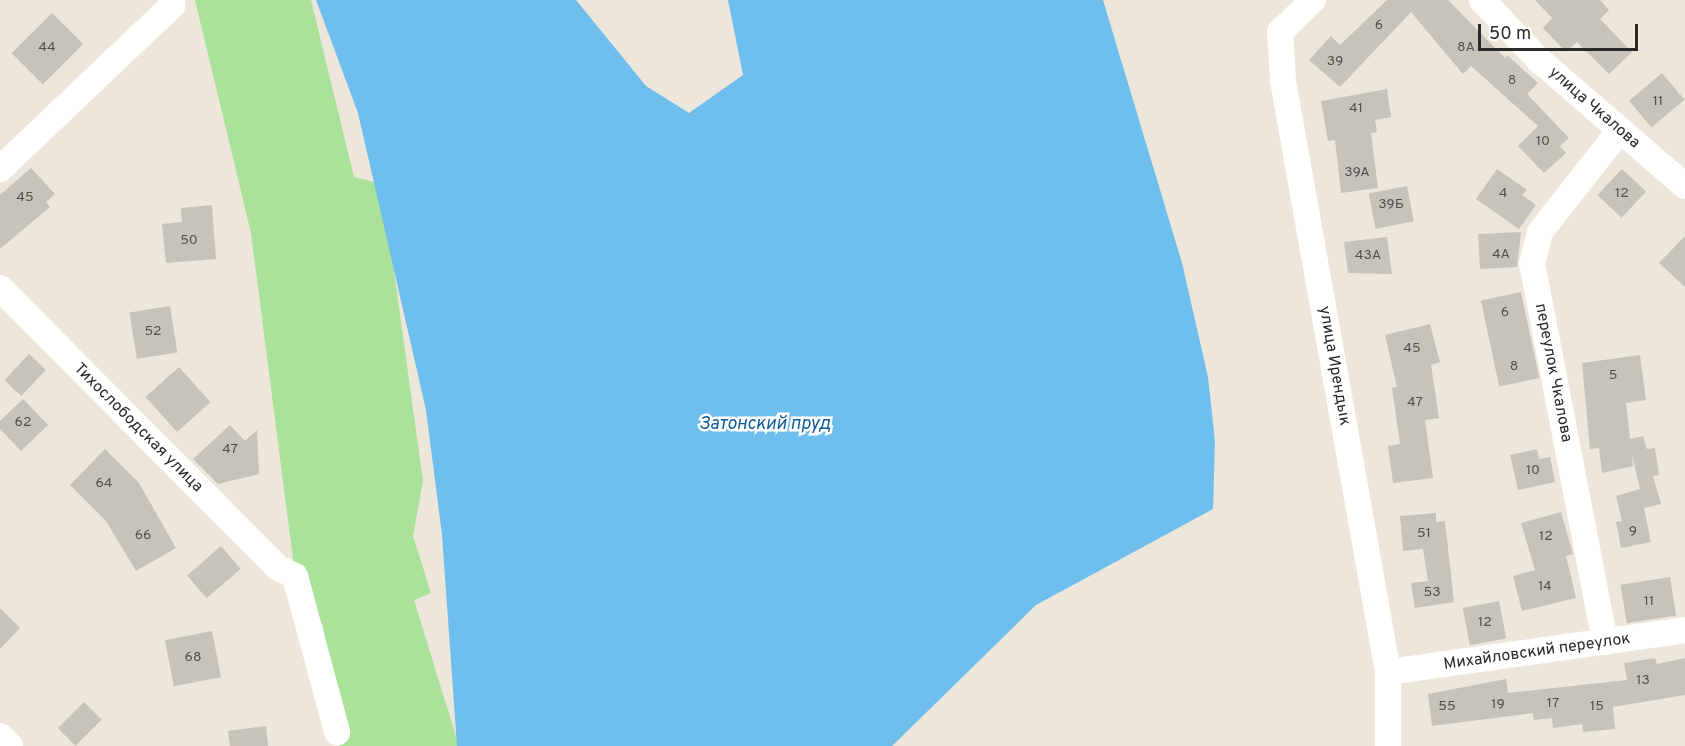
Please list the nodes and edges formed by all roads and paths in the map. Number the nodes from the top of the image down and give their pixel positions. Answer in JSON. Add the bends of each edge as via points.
{"nodes":[{"id":1,"x":1313,"y":0,"type":"edge"},
{"id":2,"x":1482,"y":0,"type":"edge"},
{"id":3,"x":173,"y":5,"type":"dead end"},
{"id":4,"x":1620,"y":130,"type":"junction"},
{"id":5,"x":0,"y":169,"type":"edge"},
{"id":6,"x":1685,"y":186,"type":"edge"},
{"id":7,"x":0,"y":288,"type":"edge"},
{"id":8,"x":1685,"y":630,"type":"edge"},
{"id":9,"x":1605,"y":642,"type":"junction"},
{"id":10,"x":1388,"y":672,"type":"junction"},
{"id":11,"x":337,"y":732,"type":"dead end"},
{"id":12,"x":0,"y":736,"type":"edge"},
{"id":13,"x":10,"y":746,"type":"edge"},
{"id":14,"x":1388,"y":746,"type":"edge"}],
"edges":[{"from":1,"to":10,"type":"street","name":"улица Ирендык","via":[[1280,33],[1283,81]]},
{"from":2,"to":4,"type":"street","name":"улица Чкалова","via":[[1539,60]]},
{"from":3,"to":5,"type":"street"},
{"from":4,"to":6,"type":"street","name":"улица Чкалова"},
{"from":4,"to":9,"type":"street","name":"переулок Чкалова","via":[[1540,232],[1532,264]]},
{"from":7,"to":11,"type":"street","name":"Тихослободская улица","via":[[276,567],[295,576]]},
{"from":8,"to":9,"type":"street","name":"Михайловский переулок"},
{"from":9,"to":10,"type":"street","name":"Михайловский переулок"},
{"from":10,"to":14,"type":"street","name":"улица Ирендык"},
{"from":12,"to":13,"type":"street"}]}
